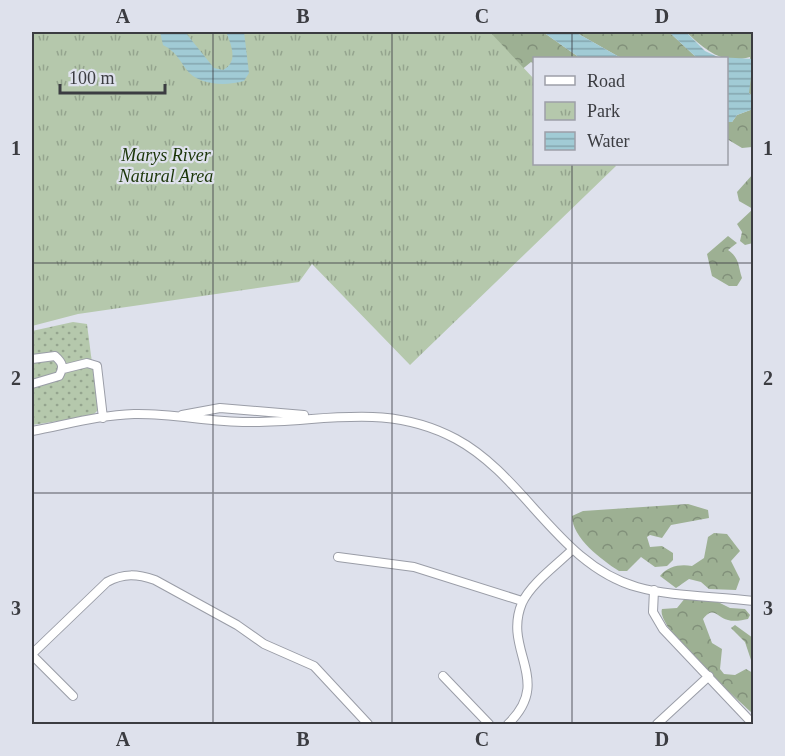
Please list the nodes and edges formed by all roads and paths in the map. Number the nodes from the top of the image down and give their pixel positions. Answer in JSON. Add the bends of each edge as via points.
{"nodes":[{"id":1,"x":32,"y":359,"type":"edge"},
{"id":2,"x":63,"y":369,"type":"junction"},
{"id":3,"x":32,"y":384,"type":"edge"},
{"id":4,"x":181,"y":416,"type":"junction"},
{"id":5,"x":320,"y":417,"type":"junction"},
{"id":6,"x":103,"y":418,"type":"junction"},
{"id":7,"x":32,"y":431,"type":"edge"},
{"id":8,"x":573,"y":549,"type":"junction"},
{"id":9,"x":338,"y":557,"type":"dead end"},
{"id":10,"x":654,"y":590,"type":"junction"},
{"id":11,"x":753,"y":601,"type":"edge"},
{"id":12,"x":522,"y":602,"type":"junction"},
{"id":13,"x":32,"y":655,"type":"edge"},
{"id":14,"x":443,"y":676,"type":"dead end"},
{"id":15,"x":709,"y":676,"type":"junction"},
{"id":16,"x":73,"y":696,"type":"dead end"},
{"id":17,"x":368,"y":724,"type":"edge"},
{"id":18,"x":489,"y":724,"type":"edge"},
{"id":19,"x":508,"y":724,"type":"edge"},
{"id":20,"x":657,"y":724,"type":"edge"},
{"id":21,"x":753,"y":724,"type":"edge"}],
"edges":[{"from":1,"to":2,"type":"street","via":[[55,356]]},
{"from":2,"to":3,"type":"street","via":[[59,376]]},
{"from":2,"to":6,"type":"street","via":[[87,363],[97,366]]},
{"from":4,"to":5,"type":"street","via":[[251,423]]},
{"from":4,"to":5,"type":"street","via":[[220,408]]},
{"from":4,"to":6,"type":"street","via":[[137,414]]},
{"from":5,"to":8,"type":"street","via":[[358,414],[396,418],[454,438],[496,468]]},
{"from":6,"to":7,"type":"street"},
{"from":8,"to":10,"type":"street","via":[[612,577]]},
{"from":8,"to":12,"type":"street"},
{"from":9,"to":12,"type":"street","via":[[414,567]]},
{"from":10,"to":11,"type":"street"},
{"from":10,"to":15,"type":"street","via":[[653,612],[659,623]]},
{"from":12,"to":19,"type":"street","via":[[517,631],[528,693],[521,712]]},
{"from":13,"to":16,"type":"street"},
{"from":13,"to":17,"type":"street","via":[[107,582],[119,576],[141,576],[237,625],[264,645],[314,666]]},
{"from":14,"to":18,"type":"street"},
{"from":15,"to":20,"type":"street"},
{"from":15,"to":21,"type":"street"}]}
